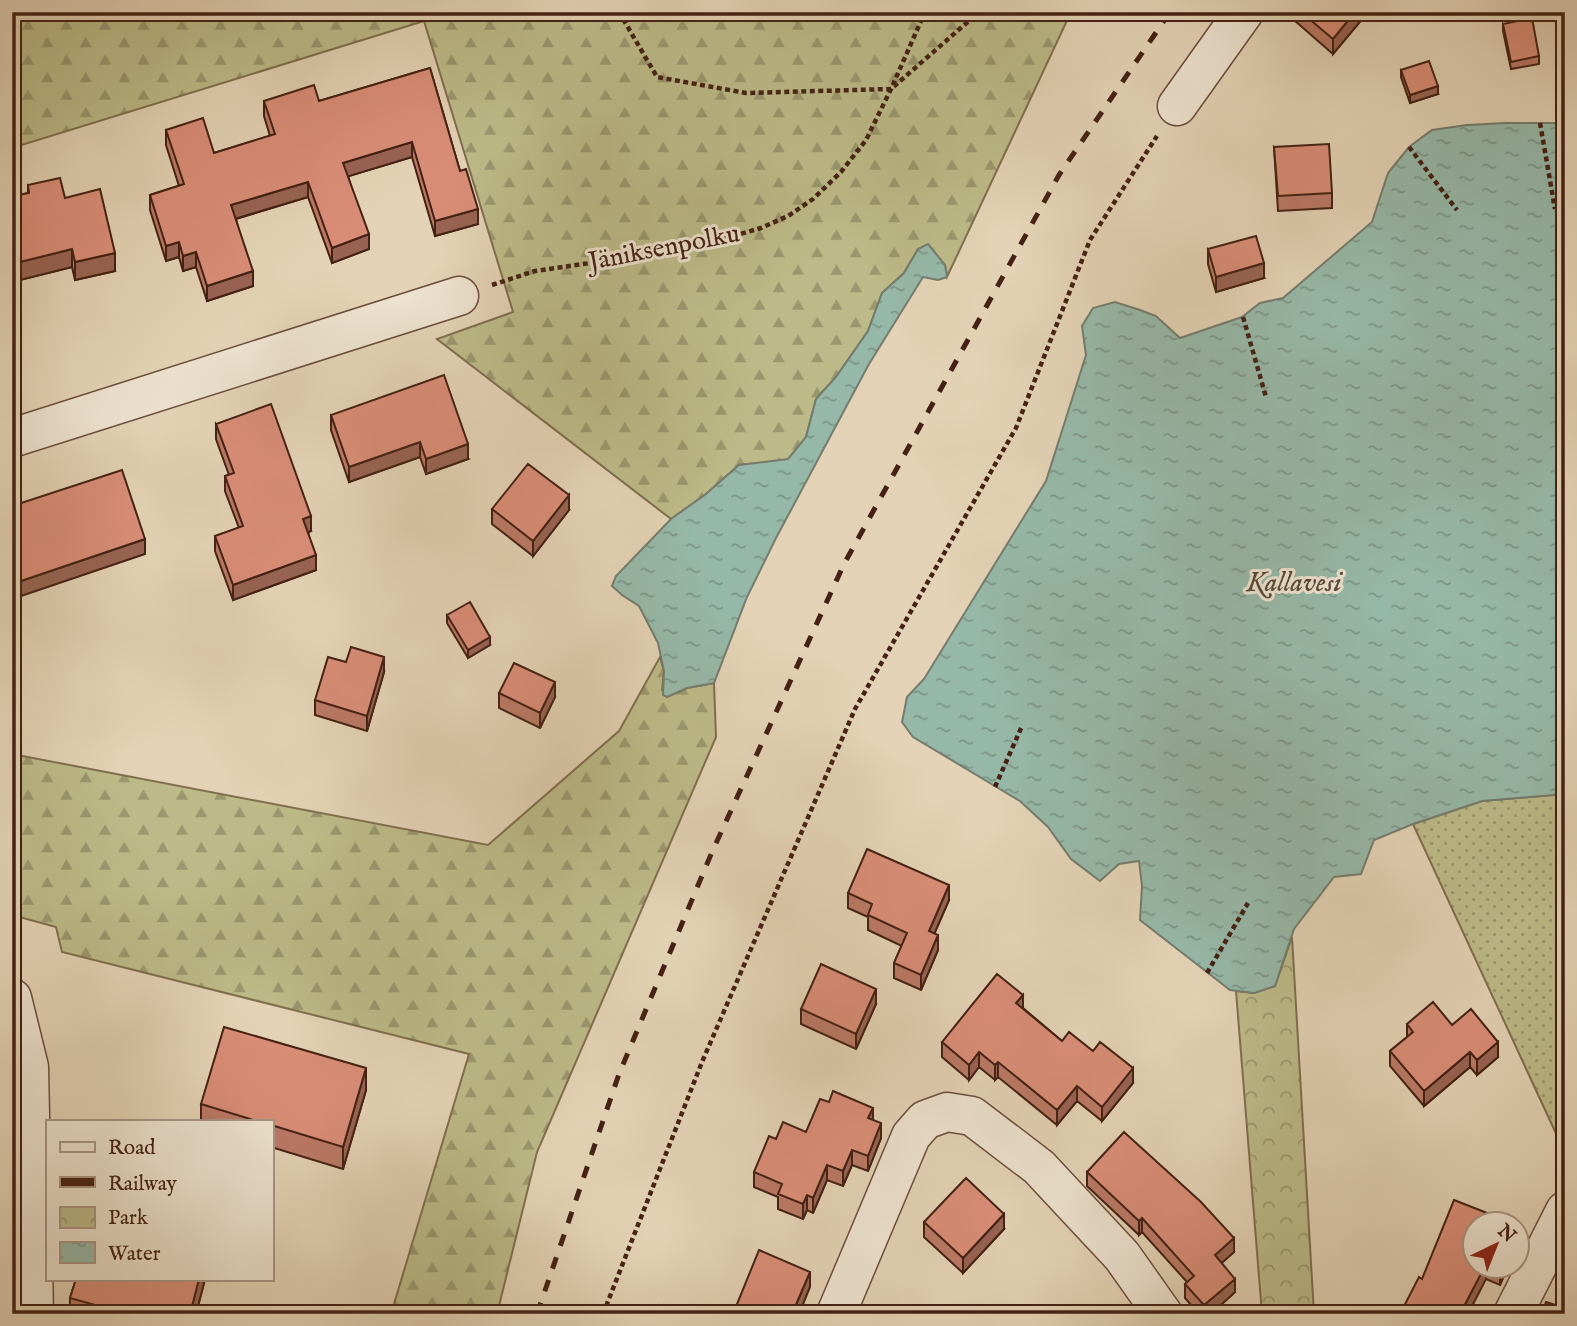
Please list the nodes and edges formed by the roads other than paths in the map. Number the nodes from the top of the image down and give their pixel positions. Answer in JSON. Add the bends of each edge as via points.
{"nodes":[{"id":1,"x":1244,"y":12,"type":"edge"},
{"id":2,"x":1177,"y":106,"type":"road end"},
{"id":3,"x":459,"y":296,"type":"road end"},
{"id":4,"x":12,"y":438,"type":"edge"},
{"id":5,"x":12,"y":998,"type":"edge"},
{"id":6,"x":1565,"y":1211,"type":"edge"},
{"id":7,"x":34,"y":1314,"type":"edge"},
{"id":8,"x":836,"y":1314,"type":"edge"},
{"id":9,"x":1163,"y":1314,"type":"edge"},
{"id":10,"x":1513,"y":1314,"type":"edge"}],
"edges":[{"from":1,"to":2,"type":"street"},
{"from":3,"to":4,"type":"street"},
{"from":5,"to":7,"type":"street","via":[[29,1067]]},
{"from":6,"to":10,"type":"street"},
{"from":8,"to":9,"type":"street","via":[[911,1136],[925,1121],[947,1112],[972,1116],[1038,1167],[1122,1256]]}]}
